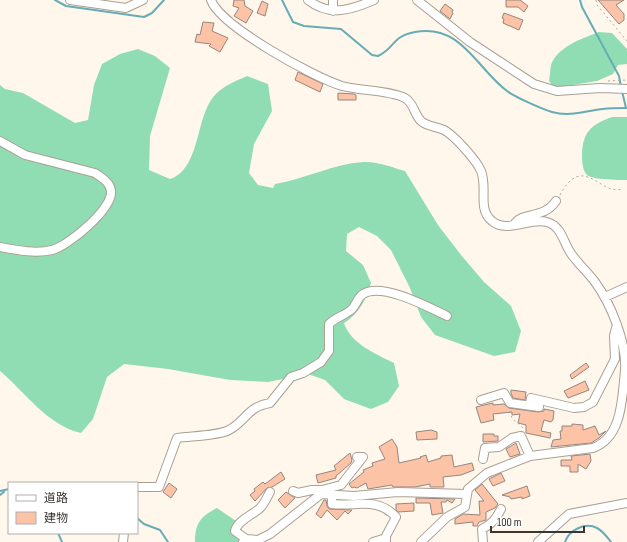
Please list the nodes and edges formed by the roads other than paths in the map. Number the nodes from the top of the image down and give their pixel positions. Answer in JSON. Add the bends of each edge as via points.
{"nodes":[{"id":1,"x":70,"y":0,"type":"edge"},
{"id":2,"x":143,"y":0,"type":"edge"},
{"id":3,"x":211,"y":0,"type":"edge"},
{"id":4,"x":308,"y":0,"type":"edge"},
{"id":5,"x":333,"y":0,"type":"edge"},
{"id":6,"x":417,"y":0,"type":"edge"},
{"id":7,"x":372,"y":1,"type":"edge"},
{"id":8,"x":333,"y":11,"type":"junction"},
{"id":9,"x":627,"y":89,"type":"edge"},
{"id":10,"x":0,"y":141,"type":"edge"},
{"id":11,"x":556,"y":201,"type":"road end"},
{"id":12,"x":513,"y":225,"type":"junction"},
{"id":13,"x":0,"y":248,"type":"edge"},
{"id":14,"x":627,"y":287,"type":"edge"},
{"id":15,"x":605,"y":297,"type":"junction"},
{"id":16,"x":447,"y":316,"type":"dead end"},
{"id":17,"x":616,"y":326,"type":"junction"},
{"id":18,"x":481,"y":400,"type":"dead end"},
{"id":19,"x":530,"y":404,"type":"junction"},
{"id":20,"x":539,"y":407,"type":"dead end"},
{"id":21,"x":530,"y":456,"type":"junction"},
{"id":22,"x":357,"y":457,"type":"dead end"},
{"id":23,"x":483,"y":459,"type":"dead end"},
{"id":24,"x":138,"y":487,"type":"edge"},
{"id":25,"x":293,"y":491,"type":"dead end"},
{"id":26,"x":270,"y":492,"type":"dead end"},
{"id":27,"x":322,"y":492,"type":"junction"},
{"id":28,"x":466,"y":494,"type":"junction"},
{"id":29,"x":332,"y":495,"type":"junction"},
{"id":30,"x":627,"y":503,"type":"edge"},
{"id":31,"x":501,"y":509,"type":"dead end"},
{"id":32,"x":244,"y":540,"type":"edge"},
{"id":33,"x":386,"y":540,"type":"edge"},
{"id":34,"x":373,"y":542,"type":"edge"},
{"id":35,"x":421,"y":542,"type":"edge"},
{"id":36,"x":483,"y":542,"type":"edge"},
{"id":37,"x":538,"y":542,"type":"edge"}],
"edges":[{"from":1,"to":2,"type":"street","via":[[126,8]]},
{"from":3,"to":12,"type":"street","via":[[220,14],[231,23],[282,57],[312,73],[342,86],[408,100],[420,120],[428,126],[440,128],[451,134],[480,168],[483,176],[484,209],[488,218],[498,225]]},
{"from":4,"to":8,"type":"street"},
{"from":5,"to":8,"type":"street"},
{"from":6,"to":9,"type":"street","via":[[470,42],[534,84],[557,91],[613,84]]},
{"from":7,"to":8,"type":"street","via":[[346,11]]},
{"from":10,"to":13,"type":"street","via":[[25,155],[95,173],[104,179],[111,191],[106,207],[78,235],[60,247],[43,251]]},
{"from":11,"to":12,"type":"street","via":[[551,208],[516,221]]},
{"from":12,"to":15,"type":"street","via":[[544,222],[555,226],[570,252]]},
{"from":14,"to":15,"type":"street"},
{"from":15,"to":17,"type":"street"},
{"from":16,"to":24,"type":"street","via":[[396,294],[370,291],[362,294],[352,309],[329,324],[329,351],[321,362],[291,377],[270,403],[254,408],[228,431],[177,438],[159,487]]},
{"from":17,"to":19,"type":"street","via":[[615,359],[593,402],[584,407],[574,408],[531,398]]},
{"from":17,"to":21,"type":"street","via":[[625,359],[616,426],[604,442],[593,448]]},
{"from":18,"to":19,"type":"street","via":[[504,393],[510,403]]},
{"from":19,"to":20,"type":"street"},
{"from":21,"to":23,"type":"street","via":[[522,436],[512,438],[499,447],[485,448]]},
{"from":21,"to":28,"type":"street","via":[[487,473],[471,485]]},
{"from":22,"to":27,"type":"street","via":[[363,457],[341,485]]},
{"from":25,"to":27,"type":"street"},
{"from":26,"to":32,"type":"street","via":[[260,509],[251,513],[236,527],[235,531]]},
{"from":27,"to":29,"type":"street"},
{"from":27,"to":32,"type":"street","via":[[270,534],[258,540]]},
{"from":28,"to":29,"type":"street","via":[[398,492]]},
{"from":28,"to":35,"type":"street","via":[[465,507],[447,517]]},
{"from":29,"to":33,"type":"street","via":[[332,504],[376,505],[391,512],[396,517]]},
{"from":30,"to":37,"type":"street","via":[[569,514]]},
{"from":31,"to":36,"type":"street","via":[[496,519],[482,529]]},
{"from":33,"to":34,"type":"street"}]}
